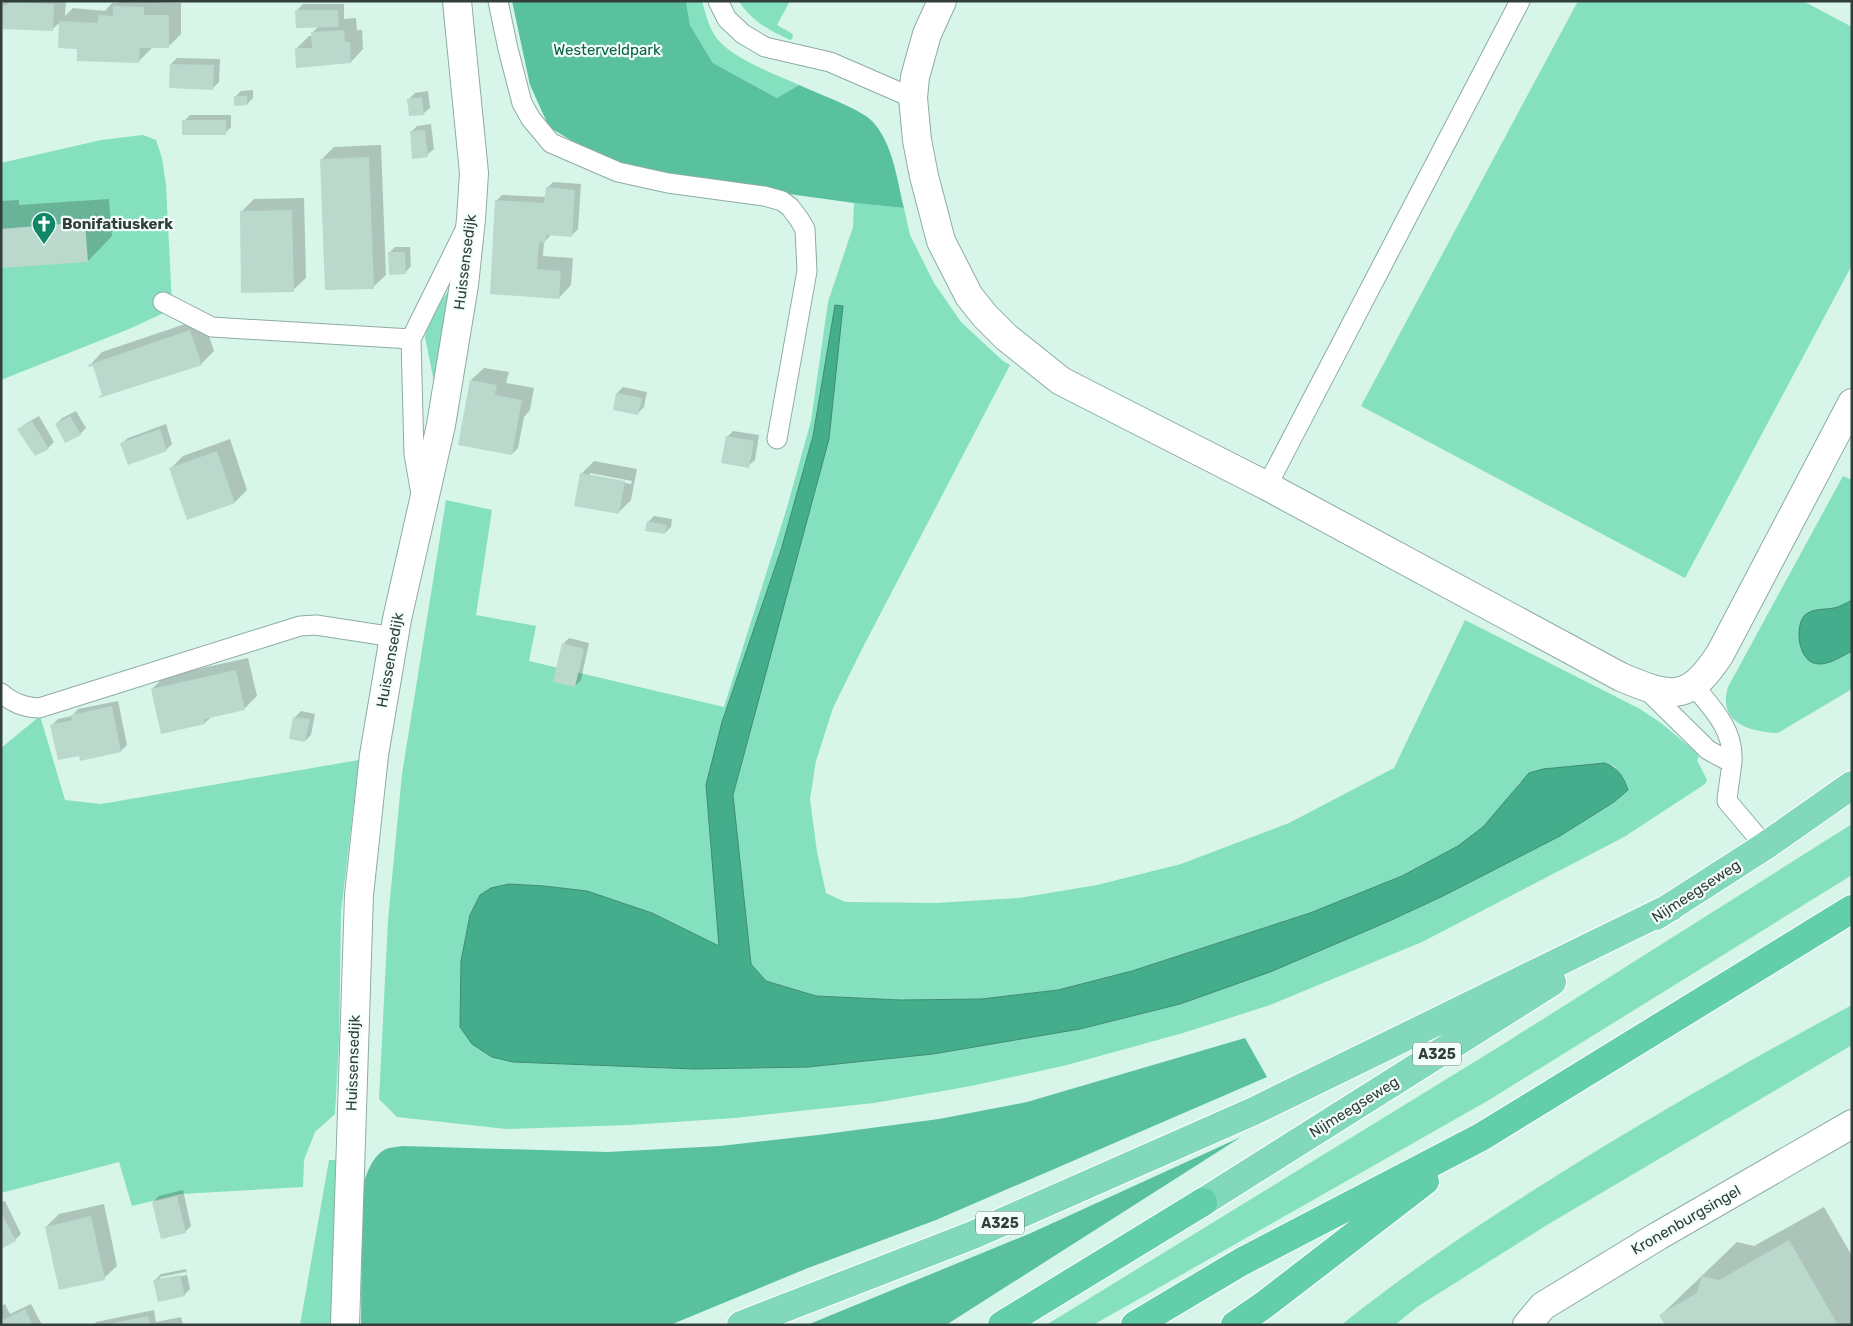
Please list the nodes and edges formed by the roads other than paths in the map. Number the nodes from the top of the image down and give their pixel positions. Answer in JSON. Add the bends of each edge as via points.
{"nodes":[{"id":1,"x":457,"y":1,"type":"edge"},
{"id":2,"x":498,"y":1,"type":"edge"},
{"id":3,"x":718,"y":1,"type":"edge"},
{"id":4,"x":942,"y":1,"type":"edge"},
{"id":5,"x":1520,"y":1,"type":"edge"},
{"id":6,"x":914,"y":98,"type":"junction"},
{"id":7,"x":471,"y":219,"type":"junction"},
{"id":8,"x":163,"y":302,"type":"dead end"},
{"id":9,"x":411,"y":339,"type":"junction"},
{"id":10,"x":1852,"y":403,"type":"edge"},
{"id":11,"x":777,"y":439,"type":"dead end"},
{"id":12,"x":1267,"y":486,"type":"junction"},
{"id":13,"x":423,"y":503,"type":"junction"},
{"id":14,"x":394,"y":637,"type":"junction"},
{"id":15,"x":1643,"y":686,"type":"junction"},
{"id":16,"x":1694,"y":686,"type":"junction"},
{"id":17,"x":1,"y":693,"type":"edge"},
{"id":18,"x":1732,"y":763,"type":"junction"},
{"id":19,"x":1852,"y":785,"type":"edge"},
{"id":20,"x":1765,"y":846,"type":"junction"},
{"id":21,"x":1671,"y":907,"type":"junction"},
{"id":22,"x":1852,"y":909,"type":"edge"},
{"id":23,"x":1852,"y":1124,"type":"edge"},
{"id":24,"x":1481,"y":1137,"type":"junction"},
{"id":25,"x":345,"y":1325,"type":"edge"},
{"id":26,"x":741,"y":1325,"type":"edge"},
{"id":27,"x":1002,"y":1325,"type":"edge"},
{"id":28,"x":1135,"y":1325,"type":"edge"},
{"id":29,"x":1235,"y":1325,"type":"edge"},
{"id":30,"x":1527,"y":1325,"type":"edge"}],
"edges":[{"from":1,"to":7,"type":"street","name":"Huissensedijk","via":[[474,173]]},
{"from":2,"to":11,"type":"lane","via":[[522,103],[551,143],[618,172],[782,201],[799,219],[805,229],[807,271]]},
{"from":3,"to":6,"type":"lane","via":[[728,19],[743,34],[765,47],[830,62]]},
{"from":4,"to":6,"type":"street","via":[[920,57]]},
{"from":5,"to":12,"type":"lane"},
{"from":6,"to":12,"type":"street","via":[[917,140],[941,241],[969,296],[985,316],[1060,381]]},
{"from":7,"to":9,"type":"lane"},
{"from":7,"to":13,"type":"street","name":"Huissensedijk","via":[[453,354]]},
{"from":8,"to":9,"type":"lane","via":[[212,327]]},
{"from":9,"to":13,"type":"lane","via":[[414,454]]},
{"from":10,"to":16,"type":"street","via":[[1720,654]]},
{"from":12,"to":15,"type":"street"},
{"from":13,"to":14,"type":"street","name":"Huissensedijk"},
{"from":14,"to":17,"type":"lane","via":[[316,625],[300,626],[39,708],[21,706]]},
{"from":14,"to":25,"type":"street","name":"Huissensedijk","via":[[374,755],[359,896]]},
{"from":15,"to":16,"type":"street","via":[[1664,692]]},
{"from":15,"to":18,"type":"lane","via":[[1708,750]]},
{"from":16,"to":18,"type":"lane","via":[[1720,718],[1732,743]]},
{"from":18,"to":20,"type":"lane","via":[[1728,801]]},
{"from":19,"to":20,"type":"highway","name":"Nijmeegseweg","number":"A325"},
{"from":20,"to":21,"type":"highway","name":"Nijmeegseweg","number":"A325"},
{"from":21,"to":26,"type":"highway","number":"A325","via":[[1254,1111],[973,1235]]},
{"from":21,"to":27,"type":"highway","name":"Nijmeegseweg","number":"A325"},
{"from":22,"to":24,"type":"highway"},
{"from":23,"to":30,"type":"street","name":"Kronenburgsingel","via":[[1543,1306]]},
{"from":24,"to":28,"type":"highway","via":[[1242,1262]]},
{"from":24,"to":29,"type":"highway"}]}
